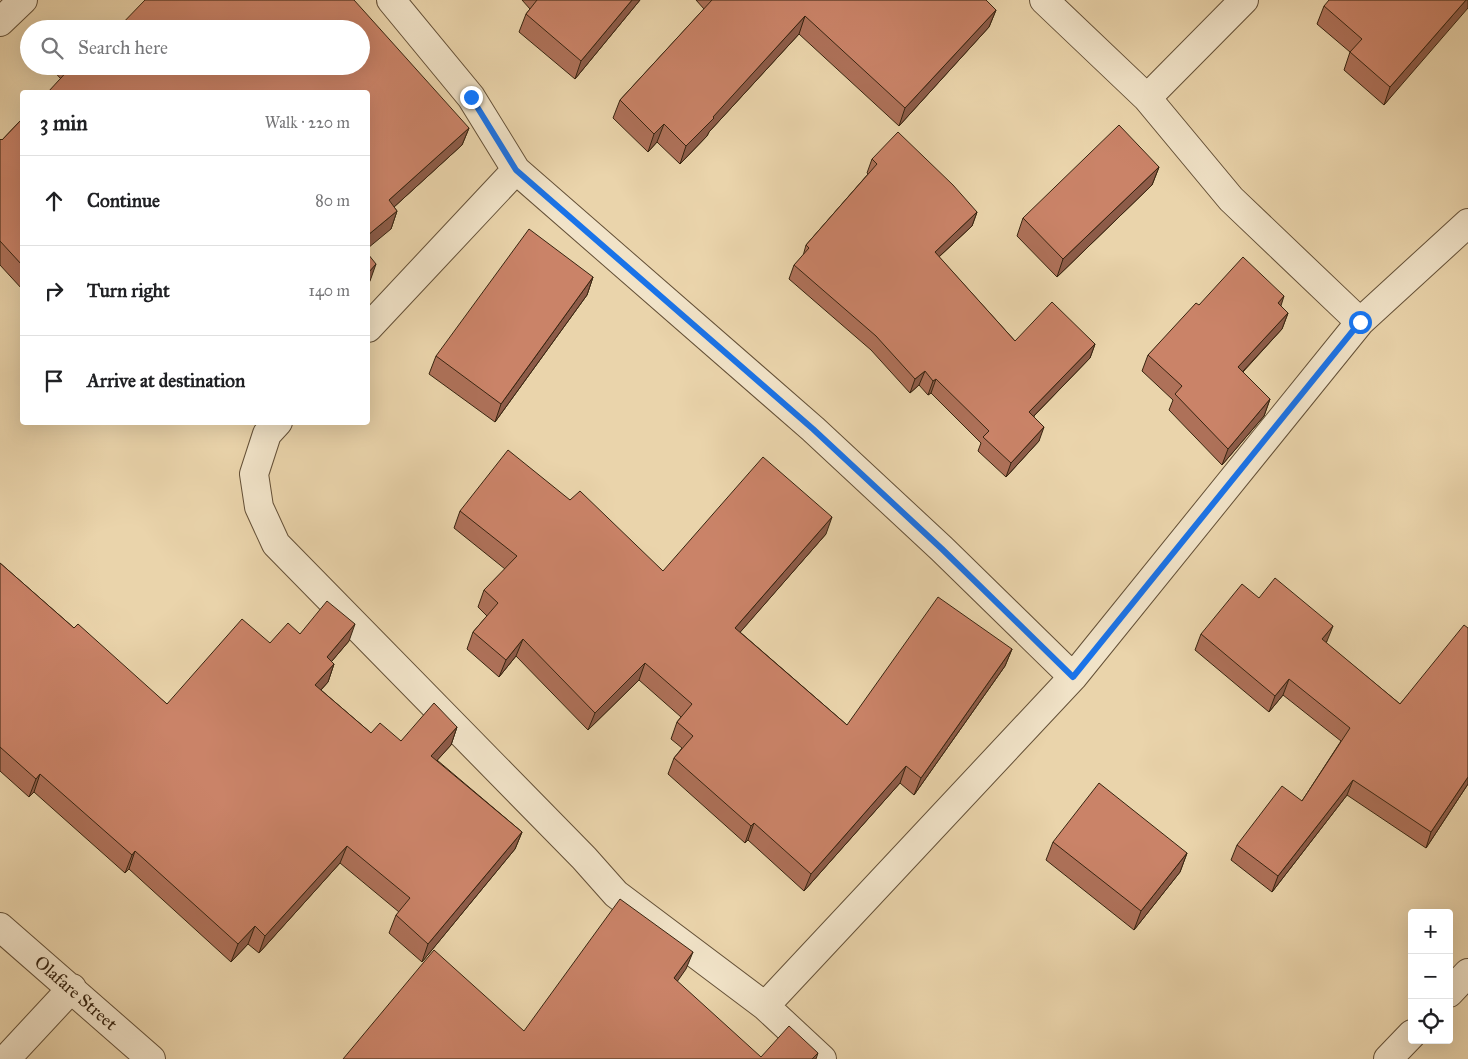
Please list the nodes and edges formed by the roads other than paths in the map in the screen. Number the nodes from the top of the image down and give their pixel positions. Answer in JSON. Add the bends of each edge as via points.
{"nodes":[{"id":1,"x":23,"y":0,"type":"edge"},
{"id":2,"x":391,"y":0,"type":"edge"},
{"id":3,"x":1044,"y":0,"type":"edge"},
{"id":4,"x":1244,"y":0,"type":"edge"},
{"id":5,"x":0,"y":22,"type":"edge"},
{"id":6,"x":1147,"y":98,"type":"junction"},
{"id":7,"x":516,"y":170,"type":"junction"},
{"id":8,"x":1468,"y":223,"type":"edge"},
{"id":9,"x":1360,"y":322,"type":"junction"},
{"id":10,"x":370,"y":326,"type":"edge"},
{"id":11,"x":276,"y":425,"type":"edge"},
{"id":12,"x":1073,"y":677,"type":"junction"},
{"id":13,"x":0,"y":927,"type":"edge"},
{"id":14,"x":1468,"y":973,"type":"edge"},
{"id":15,"x":72,"y":988,"type":"junction"},
{"id":16,"x":1453,"y":989,"type":"edge"},
{"id":17,"x":765,"y":1006,"type":"junction"},
{"id":18,"x":1408,"y":1038,"type":"edge"},
{"id":19,"x":6,"y":1059,"type":"edge"},
{"id":20,"x":151,"y":1059,"type":"edge"},
{"id":21,"x":822,"y":1059,"type":"edge"},
{"id":22,"x":1388,"y":1059,"type":"edge"}],
"edges":[{"from":1,"to":5,"type":"street"},
{"from":2,"to":7,"type":"street","via":[[471,97]]},
{"from":3,"to":6,"type":"street"},
{"from":4,"to":6,"type":"street"},
{"from":6,"to":9,"type":"street","via":[[1231,199]]},
{"from":7,"to":10,"type":"street"},
{"from":7,"to":12,"type":"street","via":[[813,429]]},
{"from":8,"to":9,"type":"street"},
{"from":9,"to":12,"type":"street"},
{"from":11,"to":17,"type":"street","via":[[268,434],[254,474],[259,507],[276,544],[616,894]]},
{"from":12,"to":17,"type":"street"},
{"from":13,"to":15,"type":"street","name":"Olafare Street"},
{"from":14,"to":16,"type":"street"},
{"from":15,"to":19,"type":"street"},
{"from":15,"to":20,"type":"street","name":"Olafare Street"},
{"from":17,"to":21,"type":"street"},
{"from":18,"to":22,"type":"street"}]}
